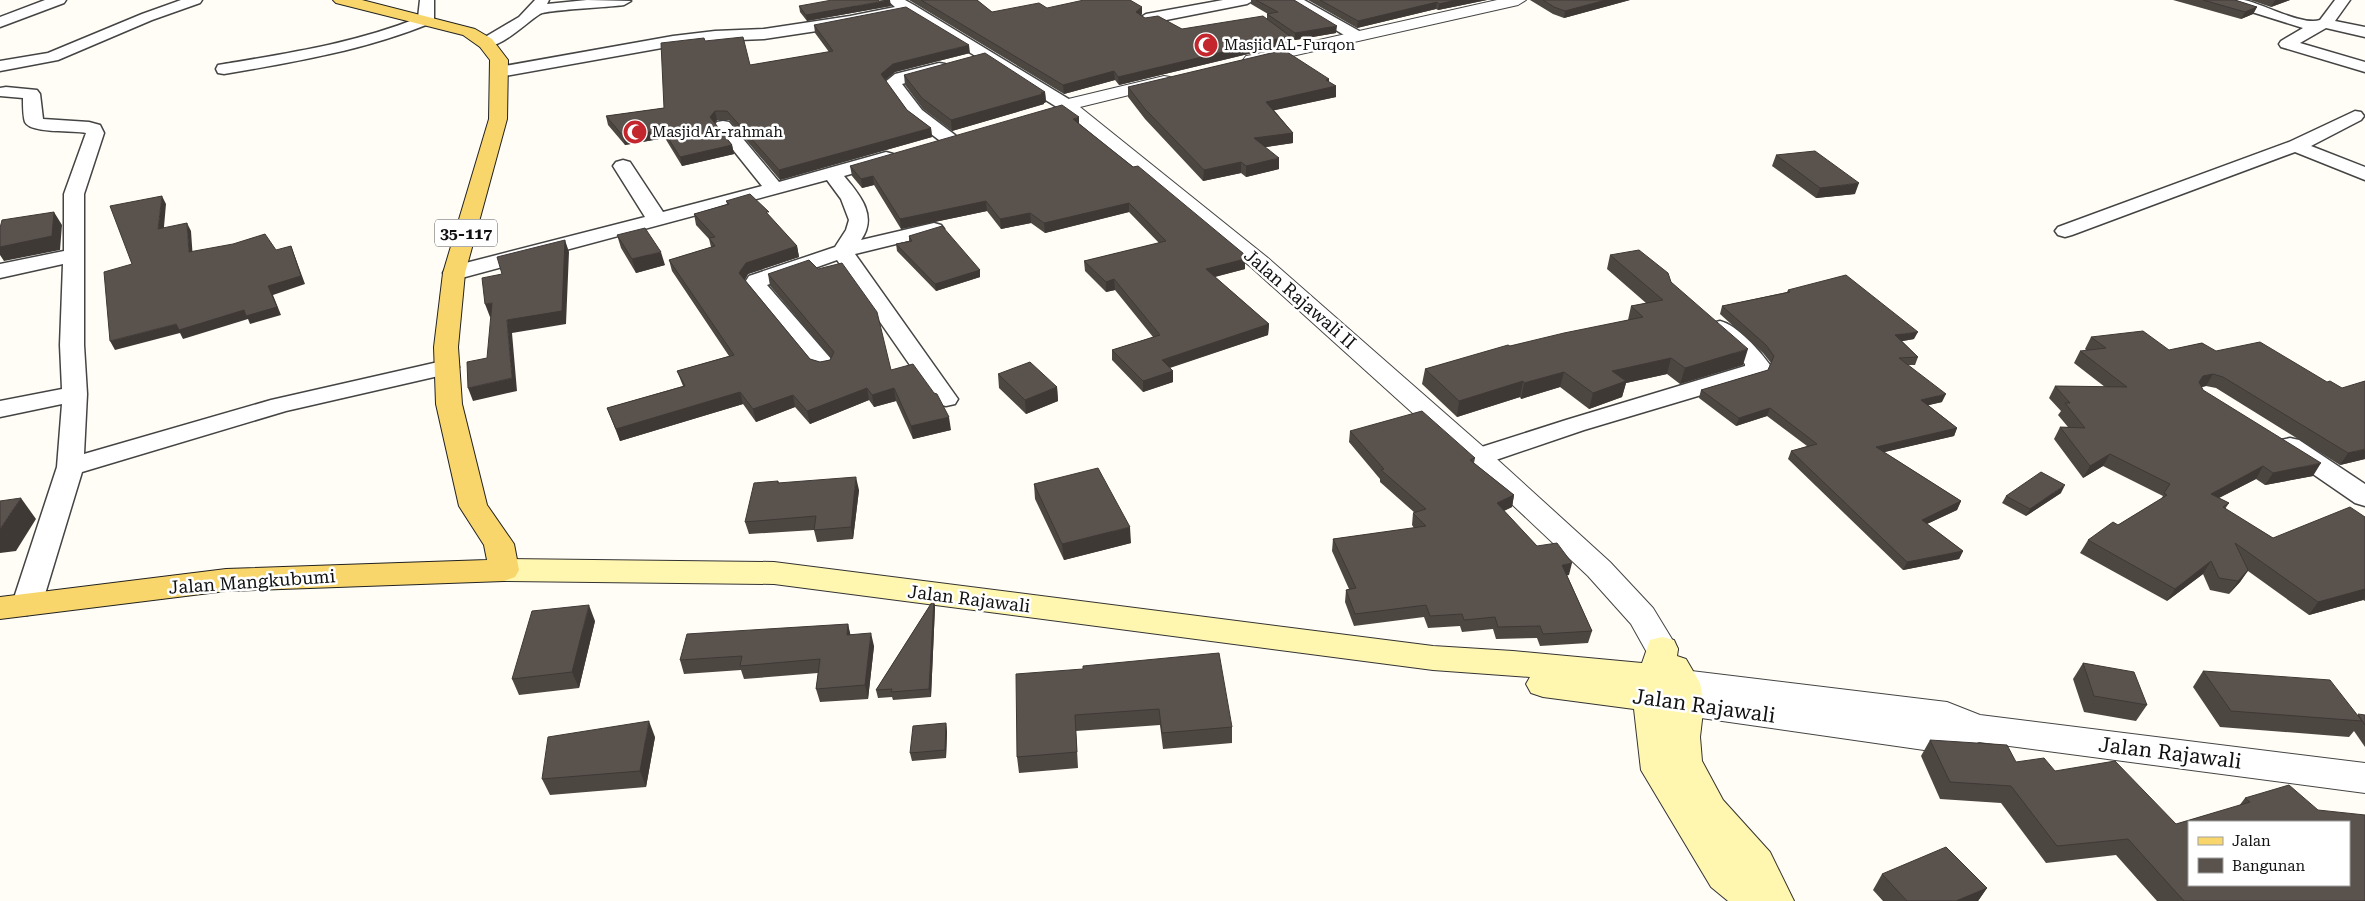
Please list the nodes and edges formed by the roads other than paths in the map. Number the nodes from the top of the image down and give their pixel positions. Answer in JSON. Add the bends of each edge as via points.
{"nodes":[{"id":1,"x":58,"y":0,"type":"edge"},
{"id":2,"x":195,"y":0,"type":"edge"},
{"id":3,"x":341,"y":0,"type":"edge"},
{"id":4,"x":894,"y":0,"type":"edge"},
{"id":5,"x":1176,"y":0,"type":"edge"},
{"id":6,"x":1247,"y":0,"type":"edge"},
{"id":7,"x":1293,"y":0,"type":"edge"},
{"id":8,"x":1518,"y":0,"type":"edge"},
{"id":9,"x":2228,"y":0,"type":"edge"},
{"id":10,"x":2342,"y":0,"type":"edge"},
{"id":11,"x":624,"y":1,"type":"dead end"},
{"id":12,"x":540,"y":4,"type":"edge"},
{"id":13,"x":910,"y":8,"type":"junction"},
{"id":14,"x":427,"y":10,"type":"edge"},
{"id":15,"x":1192,"y":10,"type":"junction"},
{"id":16,"x":1146,"y":20,"type":"edge"},
{"id":17,"x":0,"y":22,"type":"edge"},
{"id":18,"x":2321,"y":25,"type":"junction"},
{"id":19,"x":2365,"y":32,"type":"edge"},
{"id":20,"x":1355,"y":35,"type":"junction"},
{"id":21,"x":486,"y":43,"type":"junction"},
{"id":22,"x":987,"y":56,"type":"junction"},
{"id":23,"x":52,"y":57,"type":"junction"},
{"id":24,"x":1235,"y":64,"type":"edge"},
{"id":25,"x":0,"y":66,"type":"edge"},
{"id":26,"x":2365,"y":67,"type":"edge"},
{"id":27,"x":224,"y":69,"type":"dead end"},
{"id":28,"x":499,"y":72,"type":"junction"},
{"id":29,"x":1180,"y":77,"type":"edge"},
{"id":30,"x":3,"y":94,"type":"edge"},
{"id":31,"x":1066,"y":105,"type":"junction"},
{"id":32,"x":1040,"y":112,"type":"edge"},
{"id":33,"x":2355,"y":116,"type":"dead end"},
{"id":34,"x":723,"y":126,"type":"dead end"},
{"id":35,"x":2296,"y":146,"type":"junction"},
{"id":36,"x":623,"y":166,"type":"dead end"},
{"id":37,"x":832,"y":174,"type":"junction"},
{"id":38,"x":2365,"y":174,"type":"edge"},
{"id":39,"x":775,"y":189,"type":"junction"},
{"id":40,"x":657,"y":219,"type":"junction"},
{"id":41,"x":934,"y":229,"type":"edge"},
{"id":42,"x":2066,"y":232,"type":"dead end"},
{"id":43,"x":842,"y":251,"type":"junction"},
{"id":44,"x":74,"y":255,"type":"junction"},
{"id":45,"x":0,"y":271,"type":"edge"},
{"id":46,"x":454,"y":273,"type":"junction"},
{"id":47,"x":1704,"y":315,"type":"edge"},
{"id":48,"x":823,"y":364,"type":"edge"},
{"id":49,"x":447,"y":367,"type":"junction"},
{"id":50,"x":75,"y":394,"type":"junction"},
{"id":51,"x":946,"y":399,"type":"dead end"},
{"id":52,"x":0,"y":409,"type":"edge"},
{"id":53,"x":2272,"y":436,"type":"edge"},
{"id":54,"x":1478,"y":457,"type":"junction"},
{"id":55,"x":70,"y":467,"type":"junction"},
{"id":56,"x":2365,"y":497,"type":"edge"},
{"id":57,"x":504,"y":570,"type":"junction"},
{"id":58,"x":13,"y":606,"type":"edge"},
{"id":59,"x":1668,"y":682,"type":"junction"},
{"id":60,"x":2365,"y":778,"type":"edge"},
{"id":61,"x":1756,"y":901,"type":"edge"},
{"id":62,"x":1774,"y":901,"type":"edge"}],
"edges":[{"from":1,"to":17,"type":"street"},
{"from":2,"to":23,"type":"street"},
{"from":3,"to":14,"type":"main road","number":"35-117"},
{"from":4,"to":13,"type":"street","name":"Jalan Rajawali II"},
{"from":5,"to":15,"type":"street"},
{"from":6,"to":15,"type":"street"},
{"from":7,"to":20,"type":"street"},
{"from":8,"to":20,"type":"street"},
{"from":9,"to":18,"type":"street","via":[[2295,22]]},
{"from":10,"to":18,"type":"street"},
{"from":11,"to":12,"type":"street"},
{"from":12,"to":21,"type":"street","via":[[524,22]]},
{"from":13,"to":22,"type":"street","name":"Jalan Rajawali II"},
{"from":13,"to":28,"type":"street","via":[[764,34],[673,41]]},
{"from":14,"to":21,"type":"main road","number":"35-117"},
{"from":14,"to":27,"type":"street","via":[[395,34]]},
{"from":15,"to":16,"type":"street"},
{"from":18,"to":19,"type":"street"},
{"from":18,"to":26,"type":"street","via":[[2287,44]]},
{"from":20,"to":24,"type":"street"},
{"from":21,"to":28,"type":"main road","number":"35-117","via":[[499,60]]},
{"from":22,"to":31,"type":"street","name":"Jalan Rajawali II"},
{"from":22,"to":37,"type":"street","via":[[892,83],[916,114],[958,136]]},
{"from":23,"to":25,"type":"street"},
{"from":23,"to":30,"type":"street","via":[[22,84]]},
{"from":28,"to":46,"type":"main road","number":"35-117","via":[[498,119]]},
{"from":29,"to":31,"type":"street"},
{"from":30,"to":44,"type":"street","via":[[32,94],[34,122],[39,124],[94,129],[74,194]]},
{"from":31,"to":32,"type":"street"},
{"from":31,"to":54,"type":"street","name":"Jalan Rajawali II","via":[[1260,263]]},
{"from":33,"to":35,"type":"street"},
{"from":34,"to":39,"type":"street"},
{"from":35,"to":38,"type":"street"},
{"from":35,"to":42,"type":"street"},
{"from":36,"to":40,"type":"street"},
{"from":37,"to":39,"type":"street"},
{"from":37,"to":43,"type":"street","via":[[858,214],[858,227]]},
{"from":39,"to":40,"type":"street"},
{"from":40,"to":46,"type":"street"},
{"from":41,"to":43,"type":"street"},
{"from":43,"to":48,"type":"street","via":[[762,278],[755,284]]},
{"from":43,"to":51,"type":"street"},
{"from":44,"to":45,"type":"street"},
{"from":44,"to":50,"type":"street","via":[[72,345]]},
{"from":46,"to":49,"type":"main road","number":"35-117"},
{"from":47,"to":54,"type":"street","via":[[1754,359],[1758,365],[1756,371]]},
{"from":49,"to":55,"type":"street","via":[[280,405]]},
{"from":49,"to":57,"type":"main road","number":"35-117","via":[[449,404],[472,506],[499,544]]},
{"from":50,"to":52,"type":"street"},
{"from":50,"to":55,"type":"street"},
{"from":53,"to":56,"type":"street"},
{"from":54,"to":59,"type":"street","name":"Jalan Rajawali II","via":[[1600,569],[1642,616]]},
{"from":55,"to":58,"type":"street"},
{"from":57,"to":58,"type":"main road","name":"Jalan Mangkubumi","via":[[226,580]]},
{"from":57,"to":59,"type":"main road","name":"Jalan Rajawali","via":[[774,573],[1433,658],[1516,680]]},
{"from":59,"to":60,"type":"street","name":"Jalan Rajawali","via":[[1952,740],[1975,728]]},
{"from":59,"to":61,"type":"main road","via":[[1652,722],[1659,770],[1725,876]]},
{"from":59,"to":62,"type":"main road","via":[[1682,737],[1684,761],[1710,811],[1756,864]]}]}
